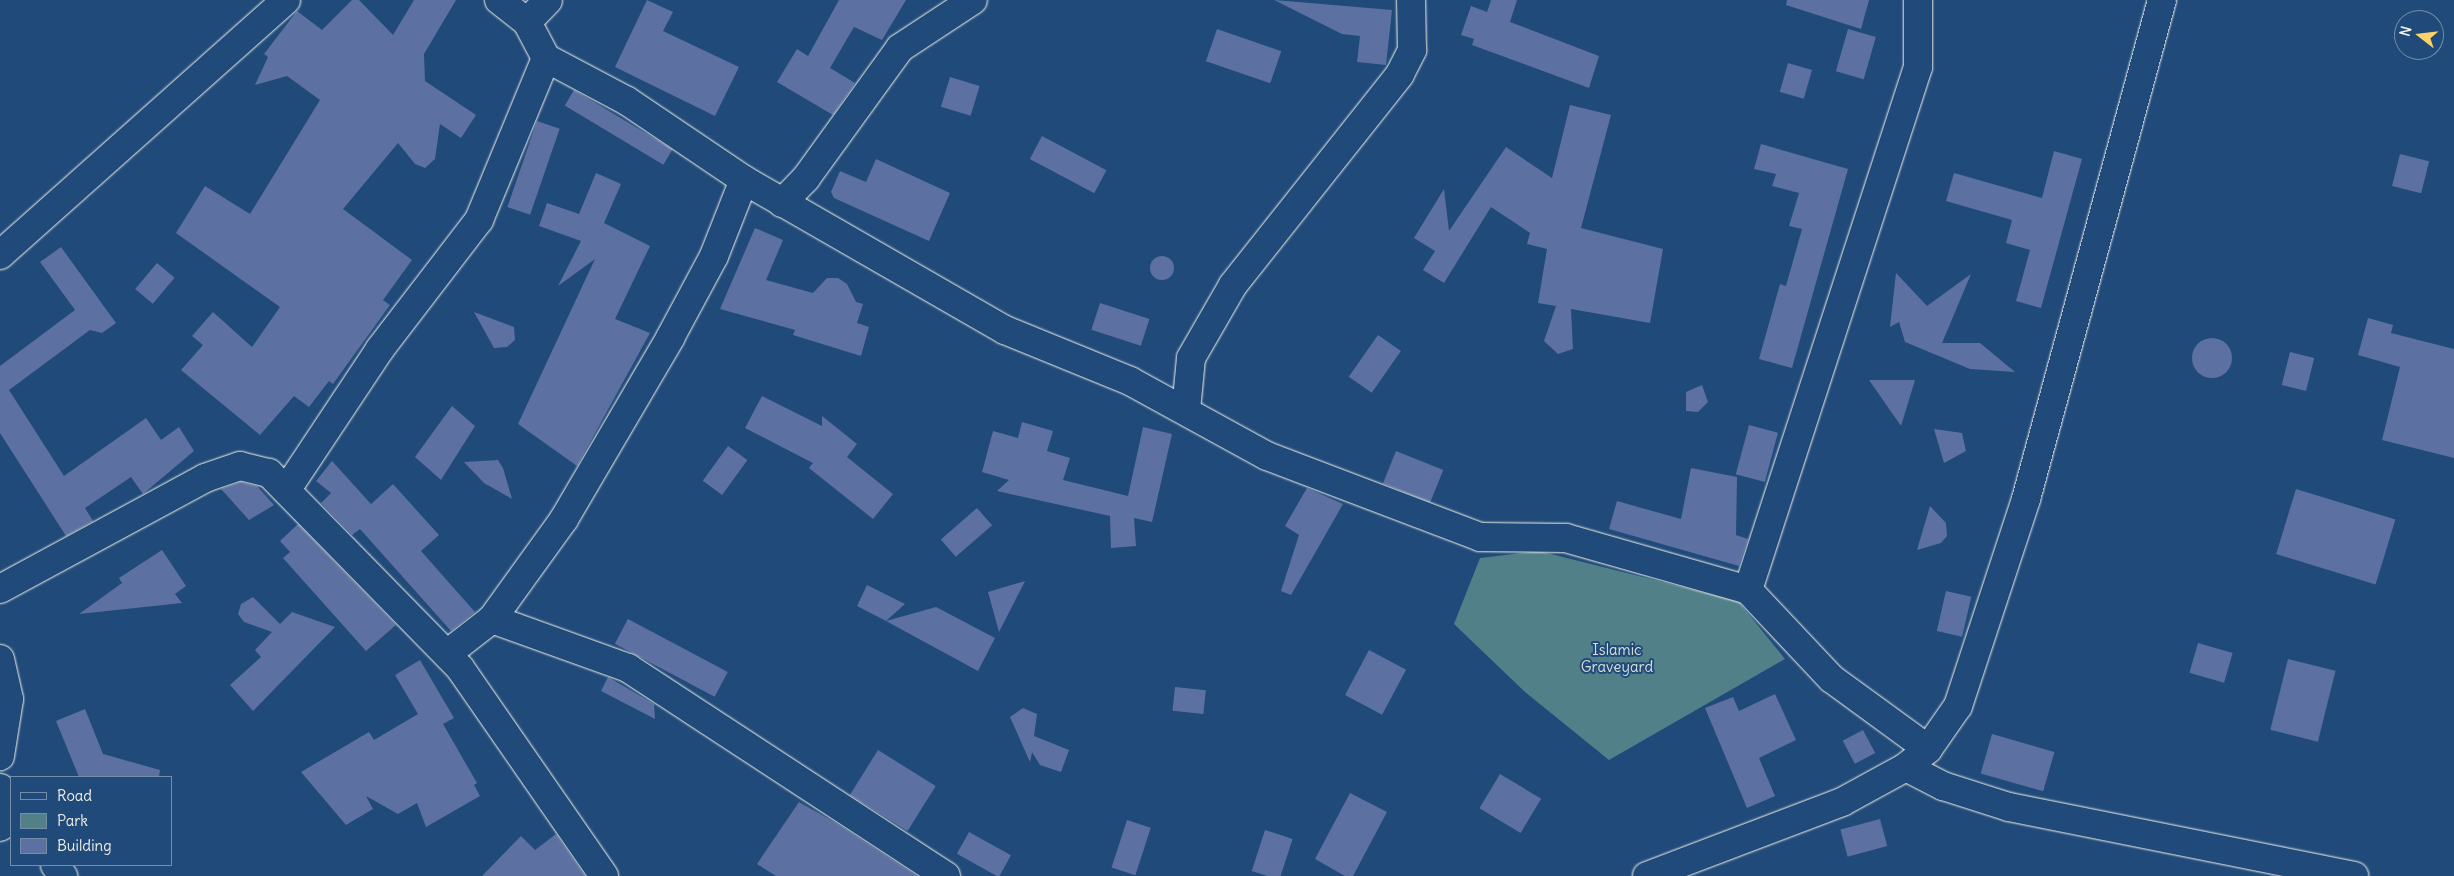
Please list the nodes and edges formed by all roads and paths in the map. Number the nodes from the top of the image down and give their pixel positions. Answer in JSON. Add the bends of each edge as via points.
{"nodes":[{"id":1,"x":286,"y":0,"type":"edge"},
{"id":2,"x":499,"y":0,"type":"edge"},
{"id":3,"x":548,"y":0,"type":"edge"},
{"id":4,"x":973,"y":0,"type":"edge"},
{"id":5,"x":1411,"y":0,"type":"edge"},
{"id":6,"x":1918,"y":0,"type":"edge"},
{"id":7,"x":2162,"y":0,"type":"edge"},
{"id":8,"x":527,"y":22,"type":"junction"},
{"id":9,"x":546,"y":58,"type":"junction"},
{"id":10,"x":744,"y":180,"type":"junction"},
{"id":11,"x":782,"y":203,"type":"junction"},
{"id":12,"x":0,"y":255,"type":"edge"},
{"id":13,"x":1186,"y":410,"type":"junction"},
{"id":14,"x":288,"y":489,"type":"junction"},
{"id":15,"x":0,"y":588,"type":"edge"},
{"id":16,"x":1748,"y":590,"type":"junction"},
{"id":17,"x":492,"y":619,"type":"junction"},
{"id":18,"x":447,"y":654,"type":"junction"},
{"id":19,"x":0,"y":659,"type":"edge"},
{"id":20,"x":1928,"y":749,"type":"junction"},
{"id":21,"x":0,"y":756,"type":"edge"},
{"id":22,"x":1906,"y":767,"type":"junction"},
{"id":23,"x":0,"y":788,"type":"edge"},
{"id":24,"x":10,"y":803,"type":"edge"},
{"id":25,"x":604,"y":876,"type":"edge"},
{"id":26,"x":946,"y":876,"type":"edge"},
{"id":27,"x":1647,"y":876,"type":"edge"},
{"id":28,"x":2354,"y":876,"type":"edge"}],
"edges":[{"from":1,"to":12,"type":"street"},
{"from":2,"to":8,"type":"street"},
{"from":3,"to":8,"type":"street"},
{"from":4,"to":11,"type":"street","via":[[900,48],[806,178]]},
{"from":5,"to":13,"type":"street","via":[[1412,50],[1400,74],[1233,285],[1191,358]]},
{"from":6,"to":16,"type":"street","via":[[1918,67]]},
{"from":7,"to":20,"type":"street","via":[[2026,499],[1986,630],[1958,706]]},
{"from":8,"to":9,"type":"street"},
{"from":9,"to":10,"type":"street","via":[[627,102]]},
{"from":9,"to":14,"type":"street","via":[[479,220],[380,349]]},
{"from":10,"to":11,"type":"street"},
{"from":10,"to":17,"type":"street","via":[[714,256],[670,338],[564,519]]},
{"from":11,"to":13,"type":"street","via":[[1005,330],[1130,381]]},
{"from":13,"to":16,"type":"street","via":[[1267,456],[1480,537],[1566,538]]},
{"from":14,"to":15,"type":"street","via":[[268,473],[240,466],[206,478]]},
{"from":14,"to":18,"type":"street"},
{"from":16,"to":20,"type":"street","via":[[1832,679]]},
{"from":17,"to":18,"type":"street"},
{"from":17,"to":26,"type":"street","via":[[628,668]]},
{"from":18,"to":25,"type":"street"},
{"from":19,"to":21,"type":"street","via":[[9,699]]},
{"from":20,"to":22,"type":"street"},
{"from":22,"to":27,"type":"street","via":[[1842,802]]},
{"from":22,"to":28,"type":"street","via":[[1943,786],[2009,806]]},
{"from":23,"to":24,"type":"street"}]}
